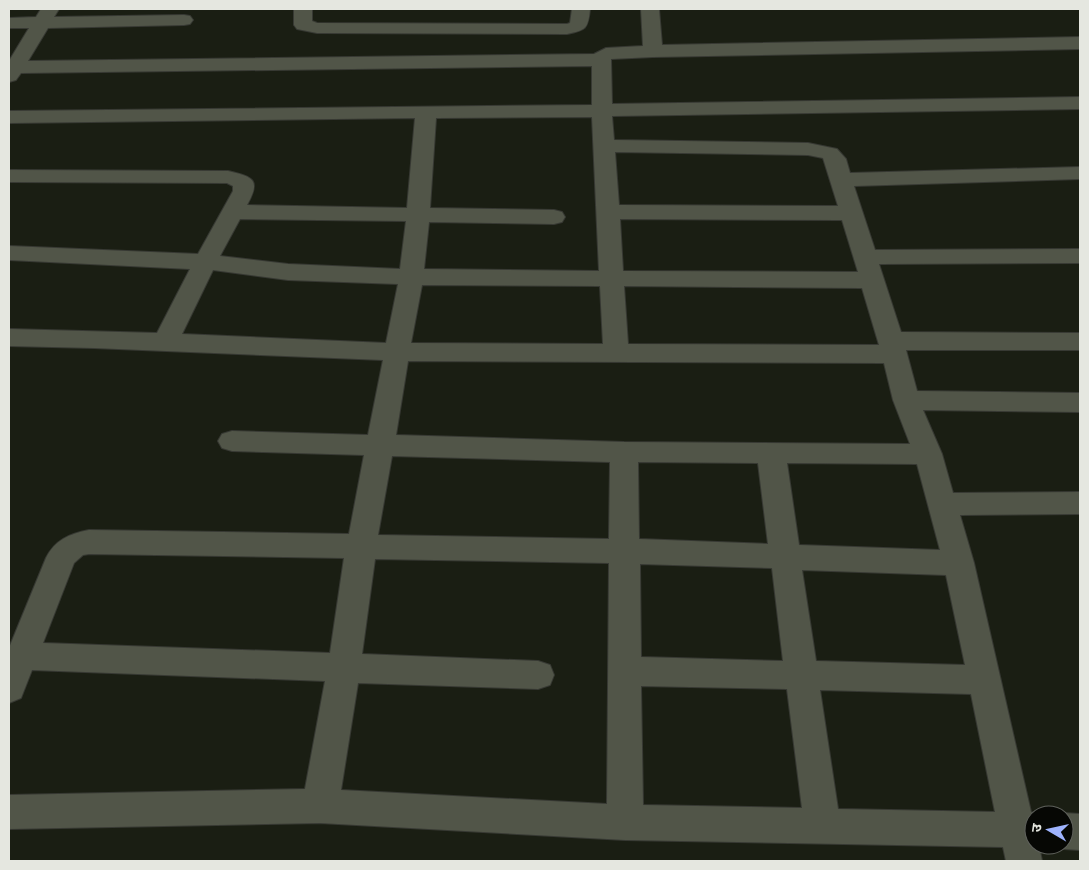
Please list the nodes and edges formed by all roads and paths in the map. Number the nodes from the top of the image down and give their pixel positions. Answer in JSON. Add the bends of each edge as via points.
{"nodes":[{"id":1,"x":303,"y":9,"type":"edge"},
{"id":2,"x":391,"y":9,"type":"edge"},
{"id":3,"x":581,"y":9,"type":"edge"},
{"id":4,"x":650,"y":9,"type":"edge"},
{"id":5,"x":46,"y":15,"type":"edge"},
{"id":6,"x":184,"y":20,"type":"dead end"},
{"id":7,"x":9,"y":23,"type":"edge"},
{"id":8,"x":391,"y":28,"type":"junction"},
{"id":9,"x":1080,"y":43,"type":"edge"},
{"id":10,"x":653,"y":51,"type":"junction"},
{"id":11,"x":602,"y":60,"type":"junction"},
{"id":12,"x":11,"y":70,"type":"edge"},
{"id":13,"x":1080,"y":103,"type":"edge"},
{"id":14,"x":426,"y":112,"type":"junction"},
{"id":15,"x":602,"y":112,"type":"junction"},
{"id":16,"x":9,"y":117,"type":"edge"},
{"id":17,"x":605,"y":146,"type":"junction"},
{"id":18,"x":1080,"y":173,"type":"edge"},
{"id":19,"x":9,"y":176,"type":"edge"},
{"id":20,"x":842,"y":180,"type":"junction"},
{"id":21,"x":233,"y":212,"type":"junction"},
{"id":22,"x":608,"y":212,"type":"junction"},
{"id":23,"x":851,"y":213,"type":"junction"},
{"id":24,"x":418,"y":216,"type":"junction"},
{"id":25,"x":554,"y":217,"type":"dead end"},
{"id":26,"x":9,"y":253,"type":"edge"},
{"id":27,"x":1080,"y":256,"type":"edge"},
{"id":28,"x":205,"y":262,"type":"junction"},
{"id":29,"x":869,"y":268,"type":"junction"},
{"id":30,"x":411,"y":278,"type":"junction"},
{"id":31,"x":612,"y":278,"type":"junction"},
{"id":32,"x":9,"y":338,"type":"edge"},
{"id":33,"x":1080,"y":341,"type":"edge"},
{"id":34,"x":165,"y":342,"type":"junction"},
{"id":35,"x":893,"y":348,"type":"junction"},
{"id":36,"x":397,"y":352,"type":"junction"},
{"id":37,"x":616,"y":352,"type":"junction"},
{"id":38,"x":906,"y":400,"type":"junction"},
{"id":39,"x":1080,"y":402,"type":"edge"},
{"id":40,"x":232,"y":441,"type":"dead end"},
{"id":41,"x":381,"y":446,"type":"junction"},
{"id":42,"x":624,"y":452,"type":"junction"},
{"id":43,"x":771,"y":453,"type":"junction"},
{"id":44,"x":928,"y":454,"type":"junction"},
{"id":45,"x":1080,"y":503,"type":"edge"},
{"id":46,"x":942,"y":504,"type":"junction"},
{"id":47,"x":361,"y":548,"type":"junction"},
{"id":48,"x":624,"y":551,"type":"junction"},
{"id":49,"x":786,"y":556,"type":"junction"},
{"id":50,"x":959,"y":563,"type":"junction"},
{"id":51,"x":20,"y":656,"type":"junction"},
{"id":52,"x":344,"y":668,"type":"junction"},
{"id":53,"x":625,"y":672,"type":"junction"},
{"id":54,"x":538,"y":675,"type":"dead end"},
{"id":55,"x":802,"y":675,"type":"junction"},
{"id":56,"x":984,"y":680,"type":"junction"},
{"id":57,"x":9,"y":688,"type":"edge"},
{"id":58,"x":320,"y":806,"type":"junction"},
{"id":59,"x":9,"y":812,"type":"edge"},
{"id":60,"x":625,"y":822,"type":"junction"},
{"id":61,"x":822,"y":825,"type":"junction"},
{"id":62,"x":1024,"y":836,"type":"edge"},
{"id":63,"x":1024,"y":840,"type":"edge"}],
"edges":[{"from":1,"to":8,"type":"street","via":[[303,25],[308,27]]},
{"from":2,"to":8,"type":"street"},
{"from":3,"to":8,"type":"street","via":[[579,24],[567,29]]},
{"from":4,"to":10,"type":"street"},
{"from":5,"to":6,"type":"street"},
{"from":5,"to":7,"type":"street"},
{"from":5,"to":12,"type":"street"},
{"from":9,"to":10,"type":"street"},
{"from":10,"to":11,"type":"street","via":[[612,52],[602,56]]},
{"from":11,"to":12,"type":"street"},
{"from":11,"to":15,"type":"street"},
{"from":13,"to":15,"type":"street"},
{"from":14,"to":15,"type":"street"},
{"from":14,"to":16,"type":"street"},
{"from":14,"to":24,"type":"street"},
{"from":15,"to":17,"type":"street"},
{"from":17,"to":20,"type":"street","via":[[822,150],[835,159]]},
{"from":17,"to":22,"type":"street"},
{"from":18,"to":20,"type":"street"},
{"from":19,"to":21,"type":"street","via":[[228,177],[244,185]]},
{"from":20,"to":23,"type":"street"},
{"from":21,"to":24,"type":"street"},
{"from":21,"to":28,"type":"street"},
{"from":22,"to":23,"type":"street"},
{"from":22,"to":31,"type":"street"},
{"from":23,"to":29,"type":"street"},
{"from":24,"to":25,"type":"street"},
{"from":24,"to":30,"type":"street"},
{"from":26,"to":28,"type":"street"},
{"from":27,"to":29,"type":"street"},
{"from":28,"to":30,"type":"street","via":[[288,272]]},
{"from":28,"to":34,"type":"street"},
{"from":29,"to":31,"type":"street"},
{"from":29,"to":35,"type":"street"},
{"from":30,"to":31,"type":"street"},
{"from":30,"to":36,"type":"street"},
{"from":31,"to":37,"type":"street"},
{"from":32,"to":34,"type":"street"},
{"from":33,"to":35,"type":"street"},
{"from":34,"to":36,"type":"street"},
{"from":35,"to":37,"type":"street"},
{"from":35,"to":38,"type":"street"},
{"from":36,"to":37,"type":"street"},
{"from":36,"to":41,"type":"street"},
{"from":38,"to":39,"type":"street"},
{"from":38,"to":44,"type":"street"},
{"from":40,"to":41,"type":"street"},
{"from":41,"to":42,"type":"street"},
{"from":41,"to":47,"type":"street"},
{"from":42,"to":43,"type":"street"},
{"from":42,"to":48,"type":"street"},
{"from":43,"to":44,"type":"street"},
{"from":43,"to":49,"type":"street"},
{"from":44,"to":46,"type":"street"},
{"from":45,"to":46,"type":"street"},
{"from":46,"to":50,"type":"street"},
{"from":47,"to":48,"type":"street"},
{"from":47,"to":51,"type":"street","via":[[76,544],[61,558]]},
{"from":47,"to":52,"type":"street"},
{"from":48,"to":49,"type":"street"},
{"from":48,"to":53,"type":"street"},
{"from":49,"to":50,"type":"street"},
{"from":49,"to":55,"type":"street"},
{"from":50,"to":56,"type":"street"},
{"from":51,"to":52,"type":"street"},
{"from":51,"to":57,"type":"street"},
{"from":52,"to":54,"type":"street"},
{"from":52,"to":58,"type":"street"},
{"from":53,"to":55,"type":"street"},
{"from":53,"to":60,"type":"street"},
{"from":55,"to":56,"type":"street"},
{"from":55,"to":61,"type":"street"},
{"from":56,"to":62,"type":"street"},
{"from":58,"to":59,"type":"street"},
{"from":58,"to":60,"type":"street"},
{"from":60,"to":61,"type":"street"},
{"from":61,"to":63,"type":"street"}]}
